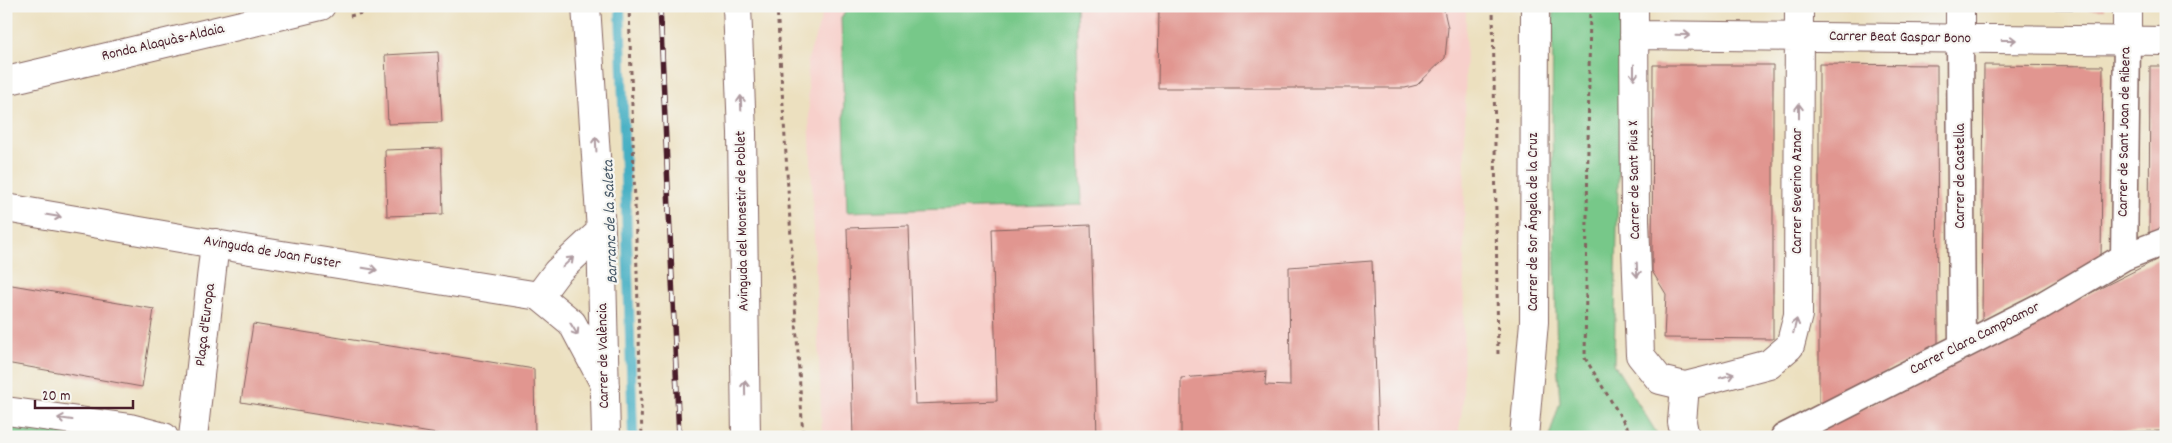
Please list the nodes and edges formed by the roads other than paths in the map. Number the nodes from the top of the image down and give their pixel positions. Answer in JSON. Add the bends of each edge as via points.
{"nodes":[{"id":1,"x":321,"y":6,"type":"edge"},
{"id":2,"x":586,"y":6,"type":"edge"},
{"id":3,"x":737,"y":6,"type":"edge"},
{"id":4,"x":1535,"y":6,"type":"edge"},
{"id":5,"x":1634,"y":6,"type":"edge"},
{"id":6,"x":1799,"y":6,"type":"edge"},
{"id":7,"x":1960,"y":6,"type":"edge"},
{"id":8,"x":2127,"y":6,"type":"edge"},
{"id":9,"x":1634,"y":34,"type":"junction"},
{"id":10,"x":1799,"y":37,"type":"junction"},
{"id":11,"x":1960,"y":39,"type":"junction"},
{"id":12,"x":2127,"y":41,"type":"junction"},
{"id":13,"x":2166,"y":41,"type":"edge"},
{"id":14,"x":6,"y":81,"type":"edge"},
{"id":15,"x":6,"y":208,"type":"edge"},
{"id":16,"x":601,"y":231,"type":"junction"},
{"id":17,"x":2166,"y":240,"type":"edge"},
{"id":18,"x":215,"y":243,"type":"junction"},
{"id":19,"x":2124,"y":257,"type":"junction"},
{"id":20,"x":539,"y":296,"type":"junction"},
{"id":21,"x":1962,"y":346,"type":"junction"},
{"id":22,"x":605,"y":385,"type":"junction"},
{"id":23,"x":1685,"y":386,"type":"junction"},
{"id":24,"x":6,"y":411,"type":"edge"},
{"id":25,"x":164,"y":437,"type":"edge"},
{"id":26,"x":193,"y":437,"type":"edge"},
{"id":27,"x":606,"y":437,"type":"edge"},
{"id":28,"x":746,"y":437,"type":"edge"},
{"id":29,"x":1524,"y":437,"type":"edge"},
{"id":30,"x":1684,"y":437,"type":"edge"},
{"id":31,"x":1784,"y":437,"type":"edge"}],
"edges":[{"from":1,"to":14,"type":"street","name":"Ronda Alaquàs-Aldaia"},
{"from":16,"to":2,"type":"street","name":"Carrer de València","one_way":true},
{"from":28,"to":3,"type":"street","name":"Avinguda del Monestir de Poblet","one_way":true},
{"from":4,"to":29,"type":"street","name":"Carrer de Sor Ángela de la Cruz","via":[[1534,322]]},
{"from":5,"to":9,"type":"street","name":"Carrer de Sant Pius X"},
{"from":6,"to":10,"type":"street","name":"Carrer Severino Aznar"},
{"from":7,"to":11,"type":"street","name":"Carrer de Castella"},
{"from":8,"to":12,"type":"street","name":"Carrer de Sant Joan de Ribera"},
{"from":9,"to":10,"type":"street","name":"Carrer Beat Gaspar Bono","one_way":true},
{"from":9,"to":23,"type":"street","name":"Carrer de Sant Pius X","one_way":true,"via":[[1640,355],[1660,380]]},
{"from":10,"to":11,"type":"street","name":"Carrer Beat Gaspar Bono"},
{"from":23,"to":10,"type":"street","name":"Carrer Severino Aznar","one_way":true,"via":[[1769,364],[1790,346],[1798,315]]},
{"from":11,"to":12,"type":"street","name":"Carrer Beat Gaspar Bono","one_way":true},
{"from":11,"to":21,"type":"street","name":"Carrer de Castella"},
{"from":12,"to":13,"type":"street","name":"Carrer Beat Gaspar Bono"},
{"from":12,"to":19,"type":"street","name":"Carrer de Sant Joan de Ribera"},
{"from":15,"to":18,"type":"street","name":"Avinguda de Joan Fuster","one_way":true},
{"from":20,"to":16,"type":"street","one_way":true,"via":[[557,272]]},
{"from":16,"to":22,"type":"street","name":"Carrer de València"},
{"from":17,"to":19,"type":"street","name":"Carrer Clara Campoamor"},
{"from":18,"to":20,"type":"street","name":"Avinguda de Joan Fuster","one_way":true},
{"from":18,"to":26,"type":"street","name":"Plaça d'Europa"},
{"from":19,"to":21,"type":"street","name":"Carrer Clara Campoamor","via":[[2041,306]]},
{"from":20,"to":22,"type":"street","name":"Avinguda de Joan Fuster","one_way":true,"via":[[572,323]]},
{"from":21,"to":31,"type":"street","name":"Carrer Clara Campoamor"},
{"from":22,"to":27,"type":"street","name":"Carrer de València"},
{"from":23,"to":30,"type":"street"},
{"from":25,"to":24,"type":"street","one_way":true,"via":[[130,428]]}]}
